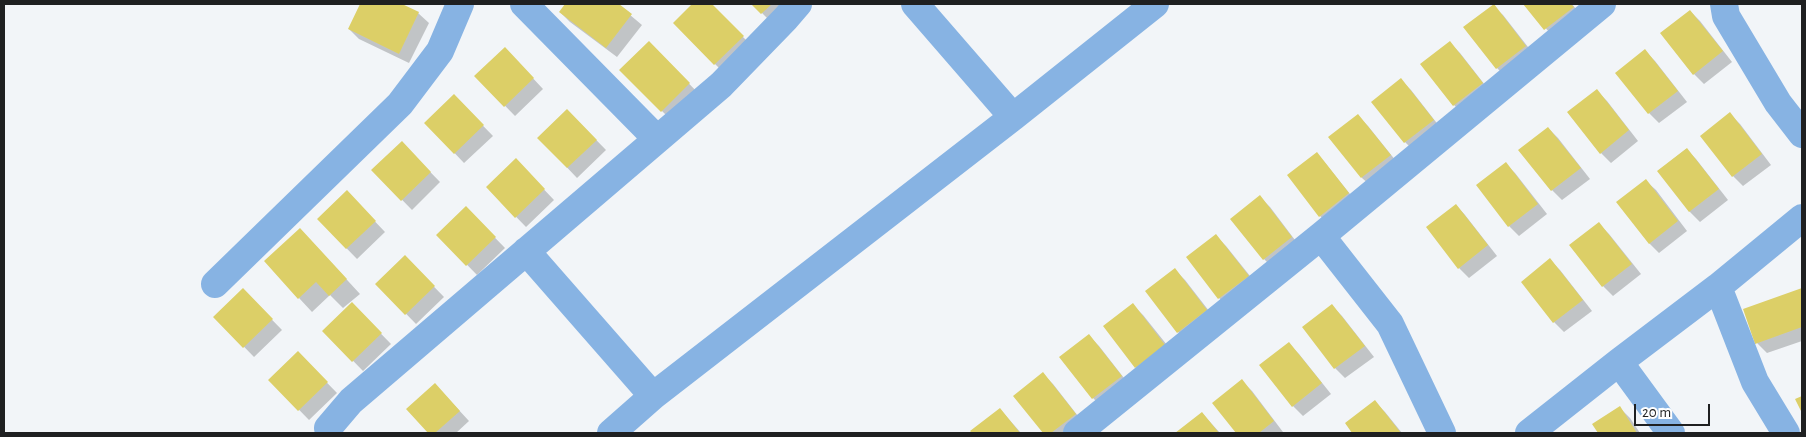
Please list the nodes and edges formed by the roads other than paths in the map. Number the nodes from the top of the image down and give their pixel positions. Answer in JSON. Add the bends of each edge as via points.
{"nodes":[{"id":1,"x":460,"y":4,"type":"edge"},
{"id":2,"x":524,"y":4,"type":"edge"},
{"id":3,"x":798,"y":4,"type":"edge"},
{"id":4,"x":915,"y":4,"type":"edge"},
{"id":5,"x":1155,"y":4,"type":"edge"},
{"id":6,"x":1602,"y":4,"type":"edge"},
{"id":7,"x":1724,"y":4,"type":"edge"},
{"id":8,"x":1014,"y":117,"type":"junction"},
{"id":9,"x":1802,"y":134,"type":"edge"},
{"id":10,"x":657,"y":139,"type":"junction"},
{"id":11,"x":1802,"y":218,"type":"edge"},
{"id":12,"x":1321,"y":236,"type":"junction"},
{"id":13,"x":1802,"y":238,"type":"edge"},
{"id":14,"x":1772,"y":244,"type":"junction"},
{"id":15,"x":526,"y":251,"type":"junction"},
{"id":16,"x":215,"y":284,"type":"dead end"},
{"id":17,"x":1718,"y":287,"type":"junction"},
{"id":18,"x":1619,"y":362,"type":"junction"},
{"id":19,"x":653,"y":396,"type":"junction"},
{"id":20,"x":328,"y":433,"type":"edge"},
{"id":21,"x":611,"y":433,"type":"edge"},
{"id":22,"x":1077,"y":433,"type":"edge"},
{"id":23,"x":1442,"y":433,"type":"edge"},
{"id":24,"x":1530,"y":433,"type":"edge"},
{"id":25,"x":1671,"y":433,"type":"edge"},
{"id":26,"x":1786,"y":433,"type":"edge"}],
"edges":[{"from":1,"to":16,"type":"street","via":[[440,52],[400,104]]},
{"from":2,"to":10,"type":"street"},
{"from":3,"to":10,"type":"street","via":[[721,85]]},
{"from":4,"to":8,"type":"street"},
{"from":5,"to":8,"type":"street"},
{"from":6,"to":12,"type":"street"},
{"from":7,"to":9,"type":"street","via":[[1726,16],[1778,103]]},
{"from":8,"to":19,"type":"street"},
{"from":10,"to":15,"type":"street"},
{"from":11,"to":14,"type":"street"},
{"from":12,"to":22,"type":"street"},
{"from":12,"to":23,"type":"street","via":[[1390,324]]},
{"from":13,"to":14,"type":"street"},
{"from":14,"to":17,"type":"street"},
{"from":15,"to":19,"type":"street"},
{"from":15,"to":20,"type":"street","via":[[351,401],[328,428]]},
{"from":17,"to":18,"type":"street"},
{"from":17,"to":26,"type":"street","via":[[1755,382]]},
{"from":18,"to":24,"type":"street"},
{"from":18,"to":25,"type":"street"},
{"from":19,"to":21,"type":"street"}]}
